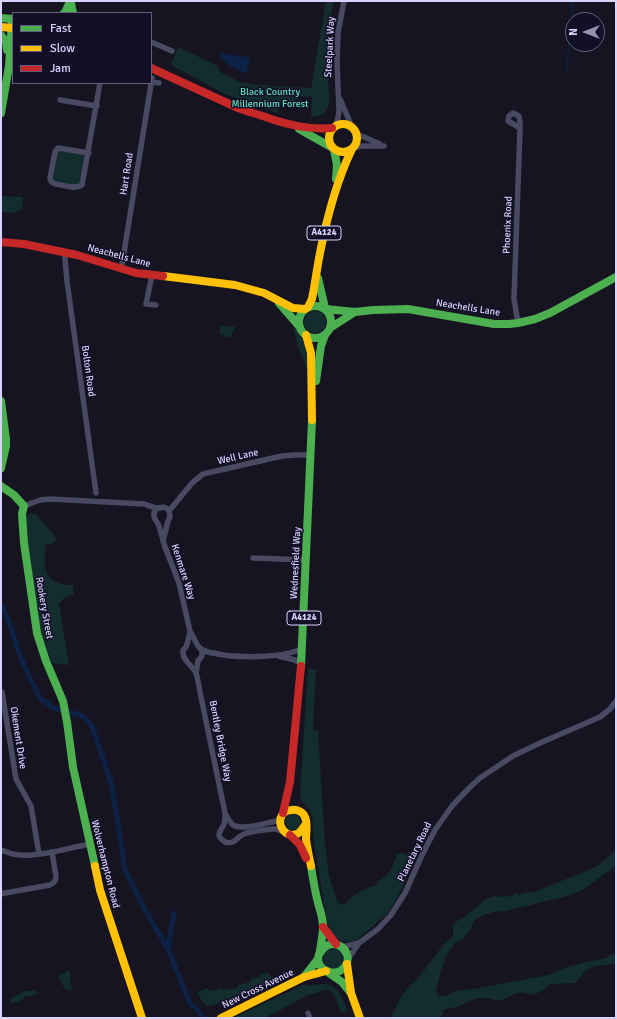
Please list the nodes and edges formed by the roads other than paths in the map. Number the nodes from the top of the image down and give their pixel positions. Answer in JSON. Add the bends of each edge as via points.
{"nodes":[{"id":1,"x":344,"y":1,"type":"edge"},
{"id":2,"x":71,"y":2,"type":"edge"},
{"id":3,"x":67,"y":12,"type":"edge"},
{"id":4,"x":1,"y":18,"type":"edge"},
{"id":5,"x":12,"y":24,"type":"edge"},
{"id":6,"x":12,"y":24,"type":"edge"},
{"id":7,"x":1,"y":27,"type":"edge"},
{"id":8,"x":12,"y":33,"type":"edge"},
{"id":9,"x":1,"y":35,"type":"edge"},
{"id":10,"x":152,"y":42,"type":"edge"},
{"id":11,"x":172,"y":50,"type":"dead end"},
{"id":12,"x":12,"y":51,"type":"edge"},
{"id":13,"x":9,"y":59,"type":"junction"},
{"id":14,"x":152,"y":61,"type":"edge"},
{"id":15,"x":152,"y":68,"type":"edge"},
{"id":16,"x":172,"y":76,"type":"junction"},
{"id":17,"x":152,"y":80,"type":"edge"},
{"id":18,"x":159,"y":83,"type":"dead end"},
{"id":19,"x":100,"y":84,"type":"edge"},
{"id":20,"x":151,"y":84,"type":"edge"},
{"id":21,"x":338,"y":95,"type":"junction"},
{"id":22,"x":60,"y":100,"type":"dead end"},
{"id":23,"x":97,"y":106,"type":"junction"},
{"id":24,"x":1,"y":113,"type":"edge"},
{"id":25,"x":295,"y":126,"type":"junction"},
{"id":26,"x":333,"y":127,"type":"junction"},
{"id":27,"x":352,"y":127,"type":"junction"},
{"id":28,"x":520,"y":128,"type":"dead end"},
{"id":29,"x":356,"y":134,"type":"junction"},
{"id":30,"x":352,"y":148,"type":"junction"},
{"id":31,"x":333,"y":149,"type":"junction"},
{"id":32,"x":89,"y":153,"type":"junction"},
{"id":33,"x":334,"y":194,"type":"junction"},
{"id":34,"x":3,"y":241,"type":"edge"},
{"id":35,"x":66,"y":252,"type":"junction"},
{"id":36,"x":121,"y":268,"type":"junction"},
{"id":37,"x":317,"y":273,"type":"junction"},
{"id":38,"x":152,"y":275,"type":"junction"},
{"id":39,"x":616,"y":276,"type":"edge"},
{"id":40,"x":277,"y":300,"type":"junction"},
{"id":41,"x":156,"y":305,"type":"dead end"},
{"id":42,"x":306,"y":308,"type":"junction"},
{"id":43,"x":326,"y":309,"type":"junction"},
{"id":44,"x":355,"y":312,"type":"junction"},
{"id":45,"x":518,"y":323,"type":"junction"},
{"id":46,"x":300,"y":327,"type":"junction"},
{"id":47,"x":328,"y":331,"type":"junction"},
{"id":48,"x":306,"y":335,"type":"junction"},
{"id":49,"x":1,"y":401,"type":"edge"},
{"id":50,"x":312,"y":416,"type":"junction"},
{"id":51,"x":3,"y":423,"type":"edge"},
{"id":52,"x":311,"y":454,"type":"junction"},
{"id":53,"x":1,"y":468,"type":"edge"},
{"id":54,"x":1,"y":486,"type":"edge"},
{"id":55,"x":96,"y":493,"type":"dead end"},
{"id":56,"x":24,"y":506,"type":"junction"},
{"id":57,"x":167,"y":509,"type":"junction"},
{"id":58,"x":156,"y":510,"type":"junction"},
{"id":59,"x":156,"y":521,"type":"junction"},
{"id":60,"x":168,"y":521,"type":"junction"},
{"id":61,"x":163,"y":541,"type":"junction"},
{"id":62,"x":253,"y":558,"type":"dead end"},
{"id":63,"x":306,"y":560,"type":"junction"},
{"id":64,"x":190,"y":631,"type":"junction"},
{"id":65,"x":186,"y":646,"type":"junction"},
{"id":66,"x":199,"y":647,"type":"junction"},
{"id":67,"x":302,"y":648,"type":"junction"},
{"id":68,"x":212,"y":653,"type":"junction"},
{"id":69,"x":276,"y":656,"type":"junction"},
{"id":70,"x":200,"y":660,"type":"junction"},
{"id":71,"x":189,"y":663,"type":"junction"},
{"id":72,"x":301,"y":664,"type":"junction"},
{"id":73,"x":196,"y":673,"type":"junction"},
{"id":74,"x":2,"y":692,"type":"edge"},
{"id":75,"x":616,"y":701,"type":"edge"},
{"id":76,"x":3,"y":709,"type":"edge"},
{"id":77,"x":64,"y":710,"type":"joint"},
{"id":78,"x":290,"y":782,"type":"junction"},
{"id":79,"x":296,"y":804,"type":"junction"},
{"id":80,"x":225,"y":813,"type":"junction"},
{"id":81,"x":282,"y":814,"type":"junction"},
{"id":82,"x":224,"y":825,"type":"junction"},
{"id":83,"x":234,"y":825,"type":"junction"},
{"id":84,"x":305,"y":825,"type":"junction"},
{"id":85,"x":289,"y":834,"type":"junction"},
{"id":86,"x":238,"y":837,"type":"junction"},
{"id":87,"x":90,"y":844,"type":"junction"},
{"id":88,"x":1,"y":850,"type":"edge"},
{"id":89,"x":52,"y":852,"type":"junction"},
{"id":90,"x":39,"y":854,"type":"junction"},
{"id":91,"x":310,"y":866,"type":"junction"},
{"id":92,"x":1,"y":894,"type":"edge"},
{"id":93,"x":323,"y":927,"type":"junction"},
{"id":94,"x":359,"y":943,"type":"junction"},
{"id":95,"x":339,"y":946,"type":"junction"},
{"id":96,"x":319,"y":956,"type":"junction"},
{"id":97,"x":347,"y":961,"type":"junction"},
{"id":98,"x":327,"y":972,"type":"junction"},
{"id":99,"x":304,"y":977,"type":"junction"},
{"id":100,"x":351,"y":993,"type":"junction"},
{"id":101,"x":142,"y":1018,"type":"edge"},
{"id":102,"x":221,"y":1018,"type":"edge"},
{"id":103,"x":360,"y":1018,"type":"edge"}],
"edges":[{"from":1,"to":21,"type":"street","name":"Steelpark Way","via":[[336,62]]},
{"from":2,"to":3,"type":"main road"},
{"from":4,"to":5,"type":"main road"},
{"from":6,"to":7,"type":"main road"},
{"from":8,"to":13,"type":"main road"},
{"from":9,"to":13,"type":"main road","via":[[6,42]]},
{"from":10,"to":11,"type":"street"},
{"from":12,"to":13,"type":"main road"},
{"from":13,"to":24,"type":"main road"},
{"from":14,"to":16,"type":"main road"},
{"from":15,"to":16,"type":"main road"},
{"from":16,"to":25,"type":"main road","via":[[236,107]]},
{"from":17,"to":18,"type":"street","name":"Hart Road"},
{"from":19,"to":23,"type":"street"},
{"from":20,"to":36,"type":"street","name":"Hart Road"},
{"from":21,"to":26,"type":"street","name":"Steelpark Way","via":[[338,118]]},
{"from":21,"to":27,"type":"street","name":"Steelpark Way"},
{"from":22,"to":23,"type":"street"},
{"from":23,"to":32,"type":"street"},
{"from":25,"to":26,"type":"main road","via":[[323,129]]},
{"from":25,"to":31,"type":"main road"},
{"from":26,"to":27,"type":"main road","via":[[340,124]]},
{"from":26,"to":31,"type":"main road","via":[[329,143]]},
{"from":27,"to":29,"type":"main road"},
{"from":28,"to":45,"type":"street","name":"Phoenix Road","via":[[514,299]]},
{"from":29,"to":30,"type":"main road","via":[[356,144]]},
{"from":29,"to":30,"type":"street","via":[[384,146]]},
{"from":30,"to":31,"type":"main road","via":[[340,153]]},
{"from":30,"to":33,"type":"main road","number":"A4124"},
{"from":31,"to":33,"type":"main road","number":"A4124","via":[[337,165]]},
{"from":32,"to":32,"type":"street","via":[[81,187],[51,182],[55,152],[58,148]]},
{"from":33,"to":37,"type":"main road","number":"A4124"},
{"from":34,"to":35,"type":"main road","name":"Neachells Lane"},
{"from":35,"to":36,"type":"main road","name":"Neachells Lane"},
{"from":35,"to":55,"type":"street","name":"Bolton Road","via":[[67,280]]},
{"from":36,"to":38,"type":"main road","name":"Neachells Lane"},
{"from":37,"to":42,"type":"main road","number":"A4124","via":[[312,299]]},
{"from":37,"to":43,"type":"main road","number":"A4124"},
{"from":38,"to":40,"type":"main road","name":"Neachells Lane","via":[[235,285],[264,293]]},
{"from":38,"to":41,"type":"street","via":[[143,303]]},
{"from":39,"to":45,"type":"main road","name":"Neachells Lane","via":[[550,313]]},
{"from":40,"to":42,"type":"main road","name":"Neachells Lane","via":[[300,310]]},
{"from":40,"to":46,"type":"main road","name":"Neachells Lane"},
{"from":42,"to":43,"type":"main road","via":[[314,305]]},
{"from":42,"to":46,"type":"main road","via":[[299,317]]},
{"from":43,"to":44,"type":"main road","name":"Neachells Lane"},
{"from":43,"to":47,"type":"main road","via":[[330,313],[332,323]]},
{"from":44,"to":45,"type":"main road","name":"Neachells Lane","via":[[408,309],[494,324]]},
{"from":44,"to":47,"type":"main road","name":"Neachells Lane"},
{"from":46,"to":48,"type":"main road"},
{"from":47,"to":48,"type":"main road","via":[[316,338]]},
{"from":47,"to":50,"type":"main road","name":"Wednesfield Way","number":"A4124","via":[[320,352]]},
{"from":48,"to":50,"type":"main road","name":"Wednesfield Way","number":"A4124","via":[[311,353]]},
{"from":49,"to":51,"type":"main road"},
{"from":50,"to":52,"type":"main road","name":"Wednesfield Way","number":"A4124"},
{"from":51,"to":53,"type":"main road","via":[[6,446]]},
{"from":52,"to":57,"type":"street","name":"Well Lane","via":[[282,456],[207,473],[195,480]]},
{"from":52,"to":63,"type":"main road","name":"Wednesfield Way","number":"A4124"},
{"from":54,"to":56,"type":"main road"},
{"from":56,"to":58,"type":"street","via":[[50,499],[144,504]]},
{"from":56,"to":77,"type":"main road","name":"Rookery Street","via":[[24,544],[37,633]]},
{"from":57,"to":58,"type":"street","via":[[161,507]]},
{"from":57,"to":60,"type":"street","via":[[170,517]]},
{"from":58,"to":59,"type":"street"},
{"from":59,"to":60,"type":"street","via":[[163,524]]},
{"from":59,"to":61,"type":"street","name":"Kenmare Way","via":[[160,526]]},
{"from":60,"to":61,"type":"street"},
{"from":61,"to":64,"type":"street","name":"Kenmare Way","via":[[178,583]]},
{"from":62,"to":63,"type":"street"},
{"from":63,"to":67,"type":"main road","name":"Wednesfield Way","number":"A4124"},
{"from":64,"to":65,"type":"street"},
{"from":64,"to":66,"type":"street"},
{"from":65,"to":66,"type":"street","via":[[192,644]]},
{"from":65,"to":71,"type":"street","via":[[183,656]]},
{"from":66,"to":68,"type":"street"},
{"from":66,"to":70,"type":"street","via":[[202,652]]},
{"from":67,"to":69,"type":"street"},
{"from":67,"to":72,"type":"main road","name":"Wednesfield Way","number":"A4124"},
{"from":68,"to":69,"type":"street"},
{"from":68,"to":70,"type":"street"},
{"from":69,"to":72,"type":"street"},
{"from":70,"to":71,"type":"street"},
{"from":70,"to":73,"type":"street"},
{"from":71,"to":73,"type":"street"},
{"from":72,"to":78,"type":"main road","name":"Wednesfield Way","number":"A4124"},
{"from":73,"to":80,"type":"street","name":"Bentley Bridge Way"},
{"from":74,"to":76,"type":"street","name":"Okement Drive"},
{"from":75,"to":94,"type":"street","name":"Planetary Road","via":[[600,716],[513,756],[469,788],[435,830],[422,853],[406,893],[391,915]]},
{"from":76,"to":90,"type":"street","name":"Okement Drive","via":[[16,779],[31,806]]},
{"from":77,"to":87,"type":"main road","name":"Wolverhampton Road"},
{"from":78,"to":79,"type":"main road","name":"Wednesfield Way","number":"A4124"},
{"from":78,"to":81,"type":"main road","name":"Wednesfield Way","number":"A4124"},
{"from":79,"to":81,"type":"main road","via":[[295,809]]},
{"from":79,"to":84,"type":"main road","name":"Wednesfield Way","via":[[304,816]]},
{"from":80,"to":82,"type":"street"},
{"from":80,"to":83,"type":"street"},
{"from":81,"to":83,"type":"street","via":[[277,821],[244,827]]},
{"from":81,"to":85,"type":"main road","via":[[281,828]]},
{"from":82,"to":83,"type":"street"},
{"from":82,"to":86,"type":"street","via":[[219,832],[223,841],[231,843]]},
{"from":83,"to":86,"type":"street"},
{"from":84,"to":85,"type":"main road","via":[[298,834]]},
{"from":84,"to":91,"type":"main road"},
{"from":85,"to":86,"type":"street","via":[[273,829]]},
{"from":85,"to":91,"type":"main road","via":[[301,847]]},
{"from":87,"to":89,"type":"street"},
{"from":87,"to":101,"type":"main road","name":"Wolverhampton Road","via":[[100,890]]},
{"from":88,"to":90,"type":"street","via":[[13,854]]},
{"from":89,"to":90,"type":"street"},
{"from":89,"to":92,"type":"street","via":[[56,876],[54,882],[50,885]]},
{"from":91,"to":93,"type":"main road"},
{"from":93,"to":95,"type":"main road"},
{"from":93,"to":96,"type":"main road"},
{"from":94,"to":95,"type":"street","name":"Planetary Road"},
{"from":94,"to":97,"type":"street","name":"Planetary Road"},
{"from":95,"to":96,"type":"main road","via":[[322,948]]},
{"from":95,"to":97,"type":"main road","via":[[345,951]]},
{"from":96,"to":98,"type":"main road","via":[[320,965]]},
{"from":96,"to":99,"type":"main road","name":"New Cross Avenue"},
{"from":97,"to":98,"type":"main road","via":[[340,971]]},
{"from":97,"to":100,"type":"main road"},
{"from":98,"to":99,"type":"main road","name":"New Cross Avenue"},
{"from":98,"to":100,"type":"main road","via":[[342,982]]},
{"from":99,"to":102,"type":"main road","name":"New Cross Avenue"},
{"from":100,"to":103,"type":"main road"}]}
